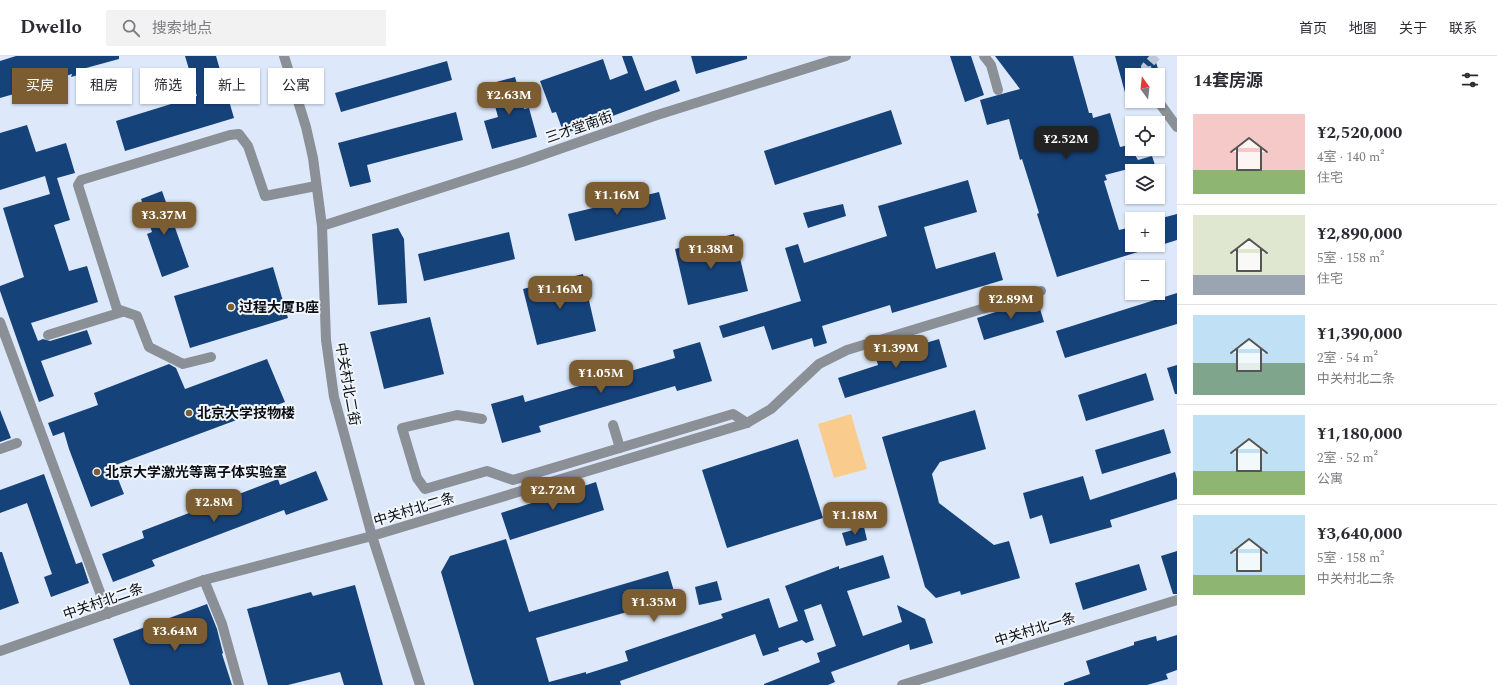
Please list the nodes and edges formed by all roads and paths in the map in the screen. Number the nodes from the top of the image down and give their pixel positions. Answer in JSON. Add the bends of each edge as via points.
{"nodes":[{"id":1,"x":284,"y":56,"type":"edge"},
{"id":2,"x":846,"y":56,"type":"edge"},
{"id":3,"x":984,"y":56,"type":"edge"},
{"id":4,"x":998,"y":90,"type":"dead end"},
{"id":5,"x":1163,"y":108,"type":"edge"},
{"id":6,"x":1177,"y":127,"type":"edge"},
{"id":7,"x":316,"y":186,"type":"junction"},
{"id":8,"x":322,"y":226,"type":"junction"},
{"id":9,"x":1041,"y":290,"type":"dead end"},
{"id":10,"x":122,"y":312,"type":"junction"},
{"id":11,"x":0,"y":322,"type":"edge"},
{"id":12,"x":48,"y":335,"type":"dead end"},
{"id":13,"x":211,"y":357,"type":"dead end"},
{"id":14,"x":482,"y":419,"type":"dead end"},
{"id":15,"x":747,"y":423,"type":"junction"},
{"id":16,"x":613,"y":425,"type":"dead end"},
{"id":17,"x":17,"y":442,"type":"dead end"},
{"id":18,"x":620,"y":448,"type":"junction"},
{"id":19,"x":0,"y":449,"type":"edge"},
{"id":20,"x":372,"y":536,"type":"junction"},
{"id":21,"x":204,"y":580,"type":"junction"},
{"id":22,"x":1177,"y":600,"type":"edge"},
{"id":23,"x":108,"y":614,"type":"junction"},
{"id":24,"x":0,"y":651,"type":"edge"},
{"id":25,"x":239,"y":685,"type":"edge"},
{"id":26,"x":420,"y":685,"type":"edge"},
{"id":27,"x":902,"y":685,"type":"edge"}],
"edges":[{"from":1,"to":7,"type":"street","name":"中关村北二街","via":[[306,127]]},
{"from":2,"to":8,"type":"street","name":"三才堂南街","via":[[654,116],[522,162]]},
{"from":3,"to":4,"type":"street","via":[[991,65]]},
{"from":5,"to":6,"type":"street"},
{"from":7,"to":8,"type":"street","name":"中关村北二街"},
{"from":7,"to":10,"type":"street","via":[[265,196],[248,146],[239,134],[81,180],[78,185],[89,222],[117,309]]},
{"from":8,"to":20,"type":"street","name":"中关村北二街","via":[[329,369],[341,428]]},
{"from":9,"to":15,"type":"street","name":"中关村北二条","via":[[847,350],[819,364],[771,409]]},
{"from":10,"to":12,"type":"street"},
{"from":10,"to":13,"type":"street","via":[[137,316],[149,347],[156,351],[183,364]]},
{"from":11,"to":23,"type":"street"},
{"from":14,"to":18,"type":"street","via":[[457,415],[402,428],[417,478],[425,489],[487,471],[513,480]]},
{"from":15,"to":18,"type":"street","via":[[733,414]]},
{"from":15,"to":20,"type":"street","name":"中关村北二条"},
{"from":16,"to":18,"type":"street"},
{"from":17,"to":19,"type":"street"},
{"from":20,"to":21,"type":"street","name":"中关村北二条"},
{"from":20,"to":26,"type":"street","name":"中关村北二街"},
{"from":21,"to":23,"type":"street","name":"中关村北二条"},
{"from":21,"to":25,"type":"street","via":[[222,624]]},
{"from":22,"to":27,"type":"street","name":"中关村北一条"},
{"from":23,"to":24,"type":"street","name":"中关村北二条"}]}
